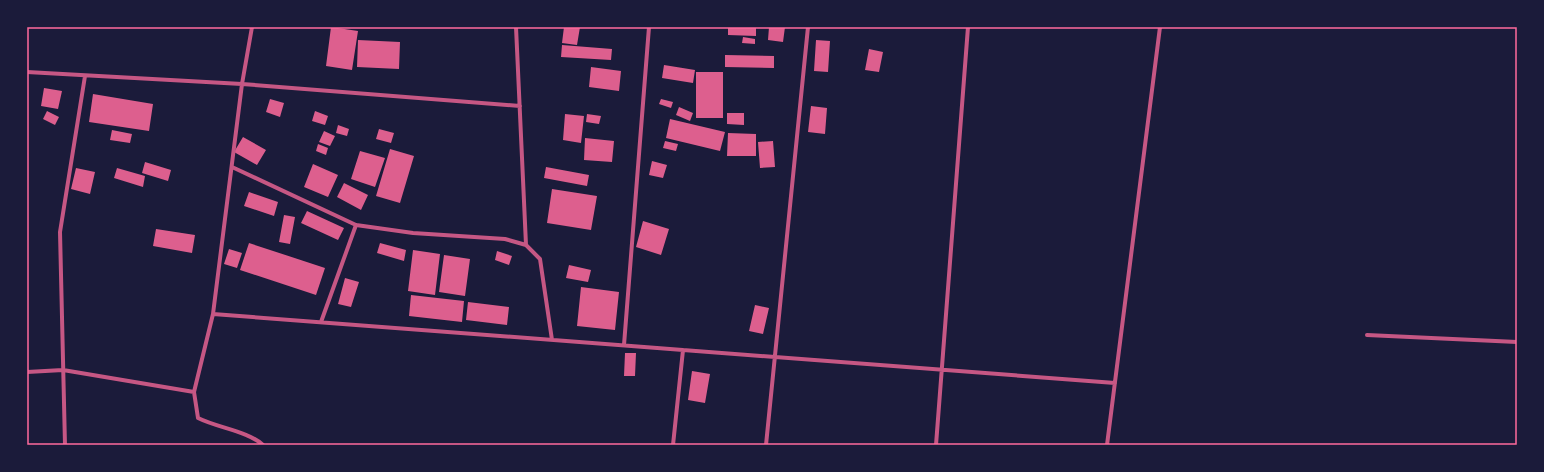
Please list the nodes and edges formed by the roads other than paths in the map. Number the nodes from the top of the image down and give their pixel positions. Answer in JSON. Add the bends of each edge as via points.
{"nodes":[{"id":1,"x":252,"y":27,"type":"edge"},
{"id":2,"x":516,"y":27,"type":"edge"},
{"id":3,"x":649,"y":27,"type":"edge"},
{"id":4,"x":808,"y":27,"type":"edge"},
{"id":5,"x":968,"y":27,"type":"edge"},
{"id":6,"x":1160,"y":27,"type":"edge"},
{"id":7,"x":27,"y":72,"type":"edge"},
{"id":8,"x":85,"y":76,"type":"junction"},
{"id":9,"x":242,"y":84,"type":"junction"},
{"id":10,"x":520,"y":106,"type":"junction"},
{"id":11,"x":232,"y":167,"type":"junction"},
{"id":12,"x":356,"y":225,"type":"junction"},
{"id":13,"x":526,"y":244,"type":"junction"},
{"id":14,"x":213,"y":314,"type":"junction"},
{"id":15,"x":321,"y":322,"type":"junction"},
{"id":16,"x":1367,"y":335,"type":"dead end"},
{"id":17,"x":552,"y":340,"type":"junction"},
{"id":18,"x":1517,"y":342,"type":"edge"},
{"id":19,"x":624,"y":345,"type":"junction"},
{"id":20,"x":683,"y":350,"type":"junction"},
{"id":21,"x":775,"y":357,"type":"junction"},
{"id":22,"x":63,"y":370,"type":"junction"},
{"id":23,"x":942,"y":370,"type":"junction"},
{"id":24,"x":27,"y":372,"type":"edge"},
{"id":25,"x":1115,"y":384,"type":"junction"},
{"id":26,"x":194,"y":392,"type":"junction"},
{"id":27,"x":65,"y":445,"type":"edge"},
{"id":28,"x":263,"y":445,"type":"edge"},
{"id":29,"x":673,"y":445,"type":"edge"},
{"id":30,"x":766,"y":445,"type":"edge"},
{"id":31,"x":936,"y":445,"type":"edge"},
{"id":32,"x":1107,"y":445,"type":"edge"}],
"edges":[{"from":1,"to":9,"type":"street"},
{"from":2,"to":10,"type":"street"},
{"from":3,"to":19,"type":"street"},
{"from":4,"to":21,"type":"street"},
{"from":5,"to":23,"type":"street"},
{"from":6,"to":25,"type":"street"},
{"from":7,"to":8,"type":"street"},
{"from":8,"to":9,"type":"street"},
{"from":8,"to":22,"type":"street","via":[[60,232]]},
{"from":9,"to":10,"type":"street"},
{"from":9,"to":11,"type":"street"},
{"from":10,"to":13,"type":"street"},
{"from":11,"to":12,"type":"street"},
{"from":11,"to":14,"type":"street"},
{"from":12,"to":13,"type":"street","via":[[413,233],[505,238]]},
{"from":12,"to":15,"type":"street"},
{"from":13,"to":17,"type":"street","via":[[540,259]]},
{"from":14,"to":15,"type":"street"},
{"from":14,"to":26,"type":"street"},
{"from":15,"to":17,"type":"street"},
{"from":16,"to":18,"type":"street"},
{"from":17,"to":19,"type":"street"},
{"from":19,"to":20,"type":"street"},
{"from":20,"to":21,"type":"street"},
{"from":20,"to":29,"type":"street"},
{"from":21,"to":23,"type":"street"},
{"from":21,"to":30,"type":"street"},
{"from":22,"to":24,"type":"street"},
{"from":22,"to":26,"type":"street"},
{"from":22,"to":27,"type":"street"},
{"from":23,"to":25,"type":"street"},
{"from":23,"to":31,"type":"street"},
{"from":25,"to":32,"type":"street"},
{"from":26,"to":28,"type":"street","via":[[198,418],[214,426],[254,437]]}]}
